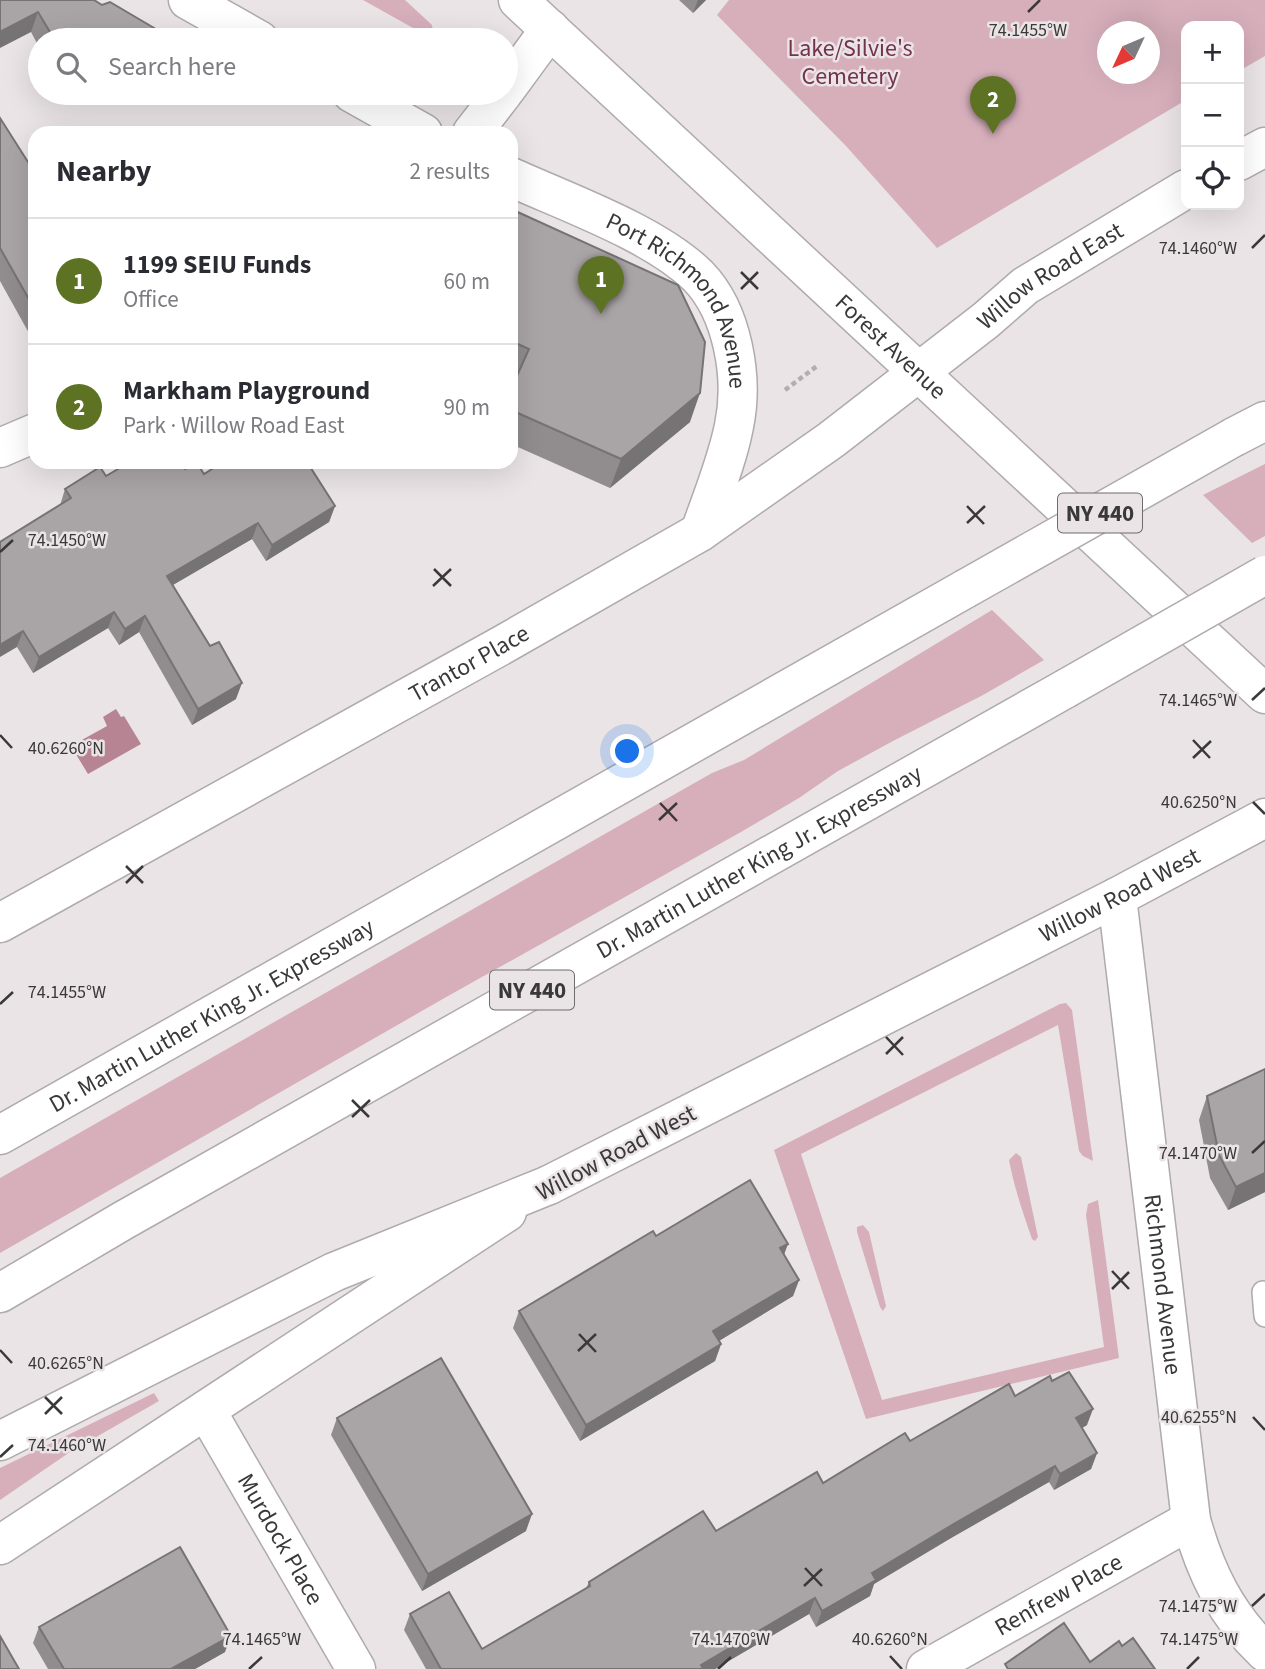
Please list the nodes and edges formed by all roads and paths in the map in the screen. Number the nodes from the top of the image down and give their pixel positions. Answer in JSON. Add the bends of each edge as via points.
{"nodes":[{"id":1,"x":188,"y":0,"type":"edge"},
{"id":2,"x":518,"y":0,"type":"edge"},
{"id":3,"x":238,"y":28,"type":"edge"},
{"id":4,"x":550,"y":29,"type":"junction"},
{"id":5,"x":518,"y":72,"type":"edge"},
{"id":6,"x":373,"y":105,"type":"edge"},
{"id":7,"x":493,"y":105,"type":"edge"},
{"id":8,"x":411,"y":126,"type":"edge"},
{"id":9,"x":477,"y":126,"type":"edge"},
{"id":10,"x":1265,"y":147,"type":"edge"},
{"id":11,"x":1244,"y":158,"type":"edge"},
{"id":12,"x":518,"y":180,"type":"edge"},
{"id":13,"x":1181,"y":193,"type":"edge"},
{"id":14,"x":817,"y":366,"type":"dead end"},
{"id":15,"x":918,"y":373,"type":"junction"},
{"id":16,"x":782,"y":392,"type":"dead end"},
{"id":17,"x":1250,"y":429,"type":"edge"},
{"id":18,"x":28,"y":436,"type":"edge"},
{"id":19,"x":0,"y":448,"type":"edge"},
{"id":20,"x":700,"y":532,"type":"junction"},
{"id":21,"x":1265,"y":575,"type":"edge"},
{"id":22,"x":1265,"y":694,"type":"edge"},
{"id":23,"x":1265,"y":818,"type":"edge"},
{"id":24,"x":1118,"y":897,"type":"junction"},
{"id":25,"x":0,"y":923,"type":"edge"},
{"id":26,"x":0,"y":1135,"type":"edge"},
{"id":27,"x":549,"y":1185,"type":"junction"},
{"id":28,"x":1262,"y":1292,"type":"dead end"},
{"id":29,"x":0,"y":1293,"type":"edge"},
{"id":30,"x":1265,"y":1316,"type":"edge"},
{"id":31,"x":206,"y":1409,"type":"junction"},
{"id":32,"x":0,"y":1441,"type":"edge"},
{"id":33,"x":1191,"y":1520,"type":"junction"},
{"id":34,"x":0,"y":1545,"type":"edge"},
{"id":35,"x":1265,"y":1652,"type":"edge"},
{"id":36,"x":356,"y":1669,"type":"edge"},
{"id":37,"x":926,"y":1669,"type":"edge"}],
"edges":[{"from":1,"to":3,"type":"main road"},
{"from":2,"to":4,"type":"main road","name":"Forest Avenue"},
{"from":4,"to":5,"type":"main road"},
{"from":4,"to":15,"type":"main road","name":"Forest Avenue"},
{"from":6,"to":8,"type":"main road"},
{"from":7,"to":9,"type":"main road"},
{"from":10,"to":11,"type":"main road"},
{"from":12,"to":20,"type":"main road","name":"Port Richmond Avenue","via":[[644,238],[699,277],[717,304],[736,355],[738,394],[728,452]]},
{"from":13,"to":15,"type":"main road","name":"Willow Road East","via":[[1025,286]]},
{"from":14,"to":16,"type":"path"},
{"from":15,"to":20,"type":"main road","name":"Trantor Place"},
{"from":15,"to":22,"type":"main road","name":"Forest Avenue"},
{"from":17,"to":26,"type":"main road","name":"Dr. Martin Luther King Jr. Expressway","number":"NY 440","bridge":true},
{"from":18,"to":19,"type":"main road"},
{"from":20,"to":25,"type":"main road","name":"Trantor Place"},
{"from":21,"to":29,"type":"main road","name":"Dr. Martin Luther King Jr. Expressway","number":"NY 440","bridge":true},
{"from":23,"to":24,"type":"main road","name":"Willow Road West"},
{"from":24,"to":27,"type":"main road","name":"Willow Road West"},
{"from":24,"to":33,"type":"main road","name":"Richmond Avenue"},
{"from":27,"to":31,"type":"main road","name":"Willow Road West"},
{"from":27,"to":32,"type":"main road","via":[[334,1272]]},
{"from":28,"to":30,"type":"lane"},
{"from":31,"to":34,"type":"main road","name":"Willow Road West"},
{"from":31,"to":36,"type":"main road","name":"Murdock Place"},
{"from":33,"to":35,"type":"main road","name":"Richmond Avenue","via":[[1202,1559],[1221,1599]]},
{"from":33,"to":37,"type":"main road","name":"Renfrew Place"}]}
